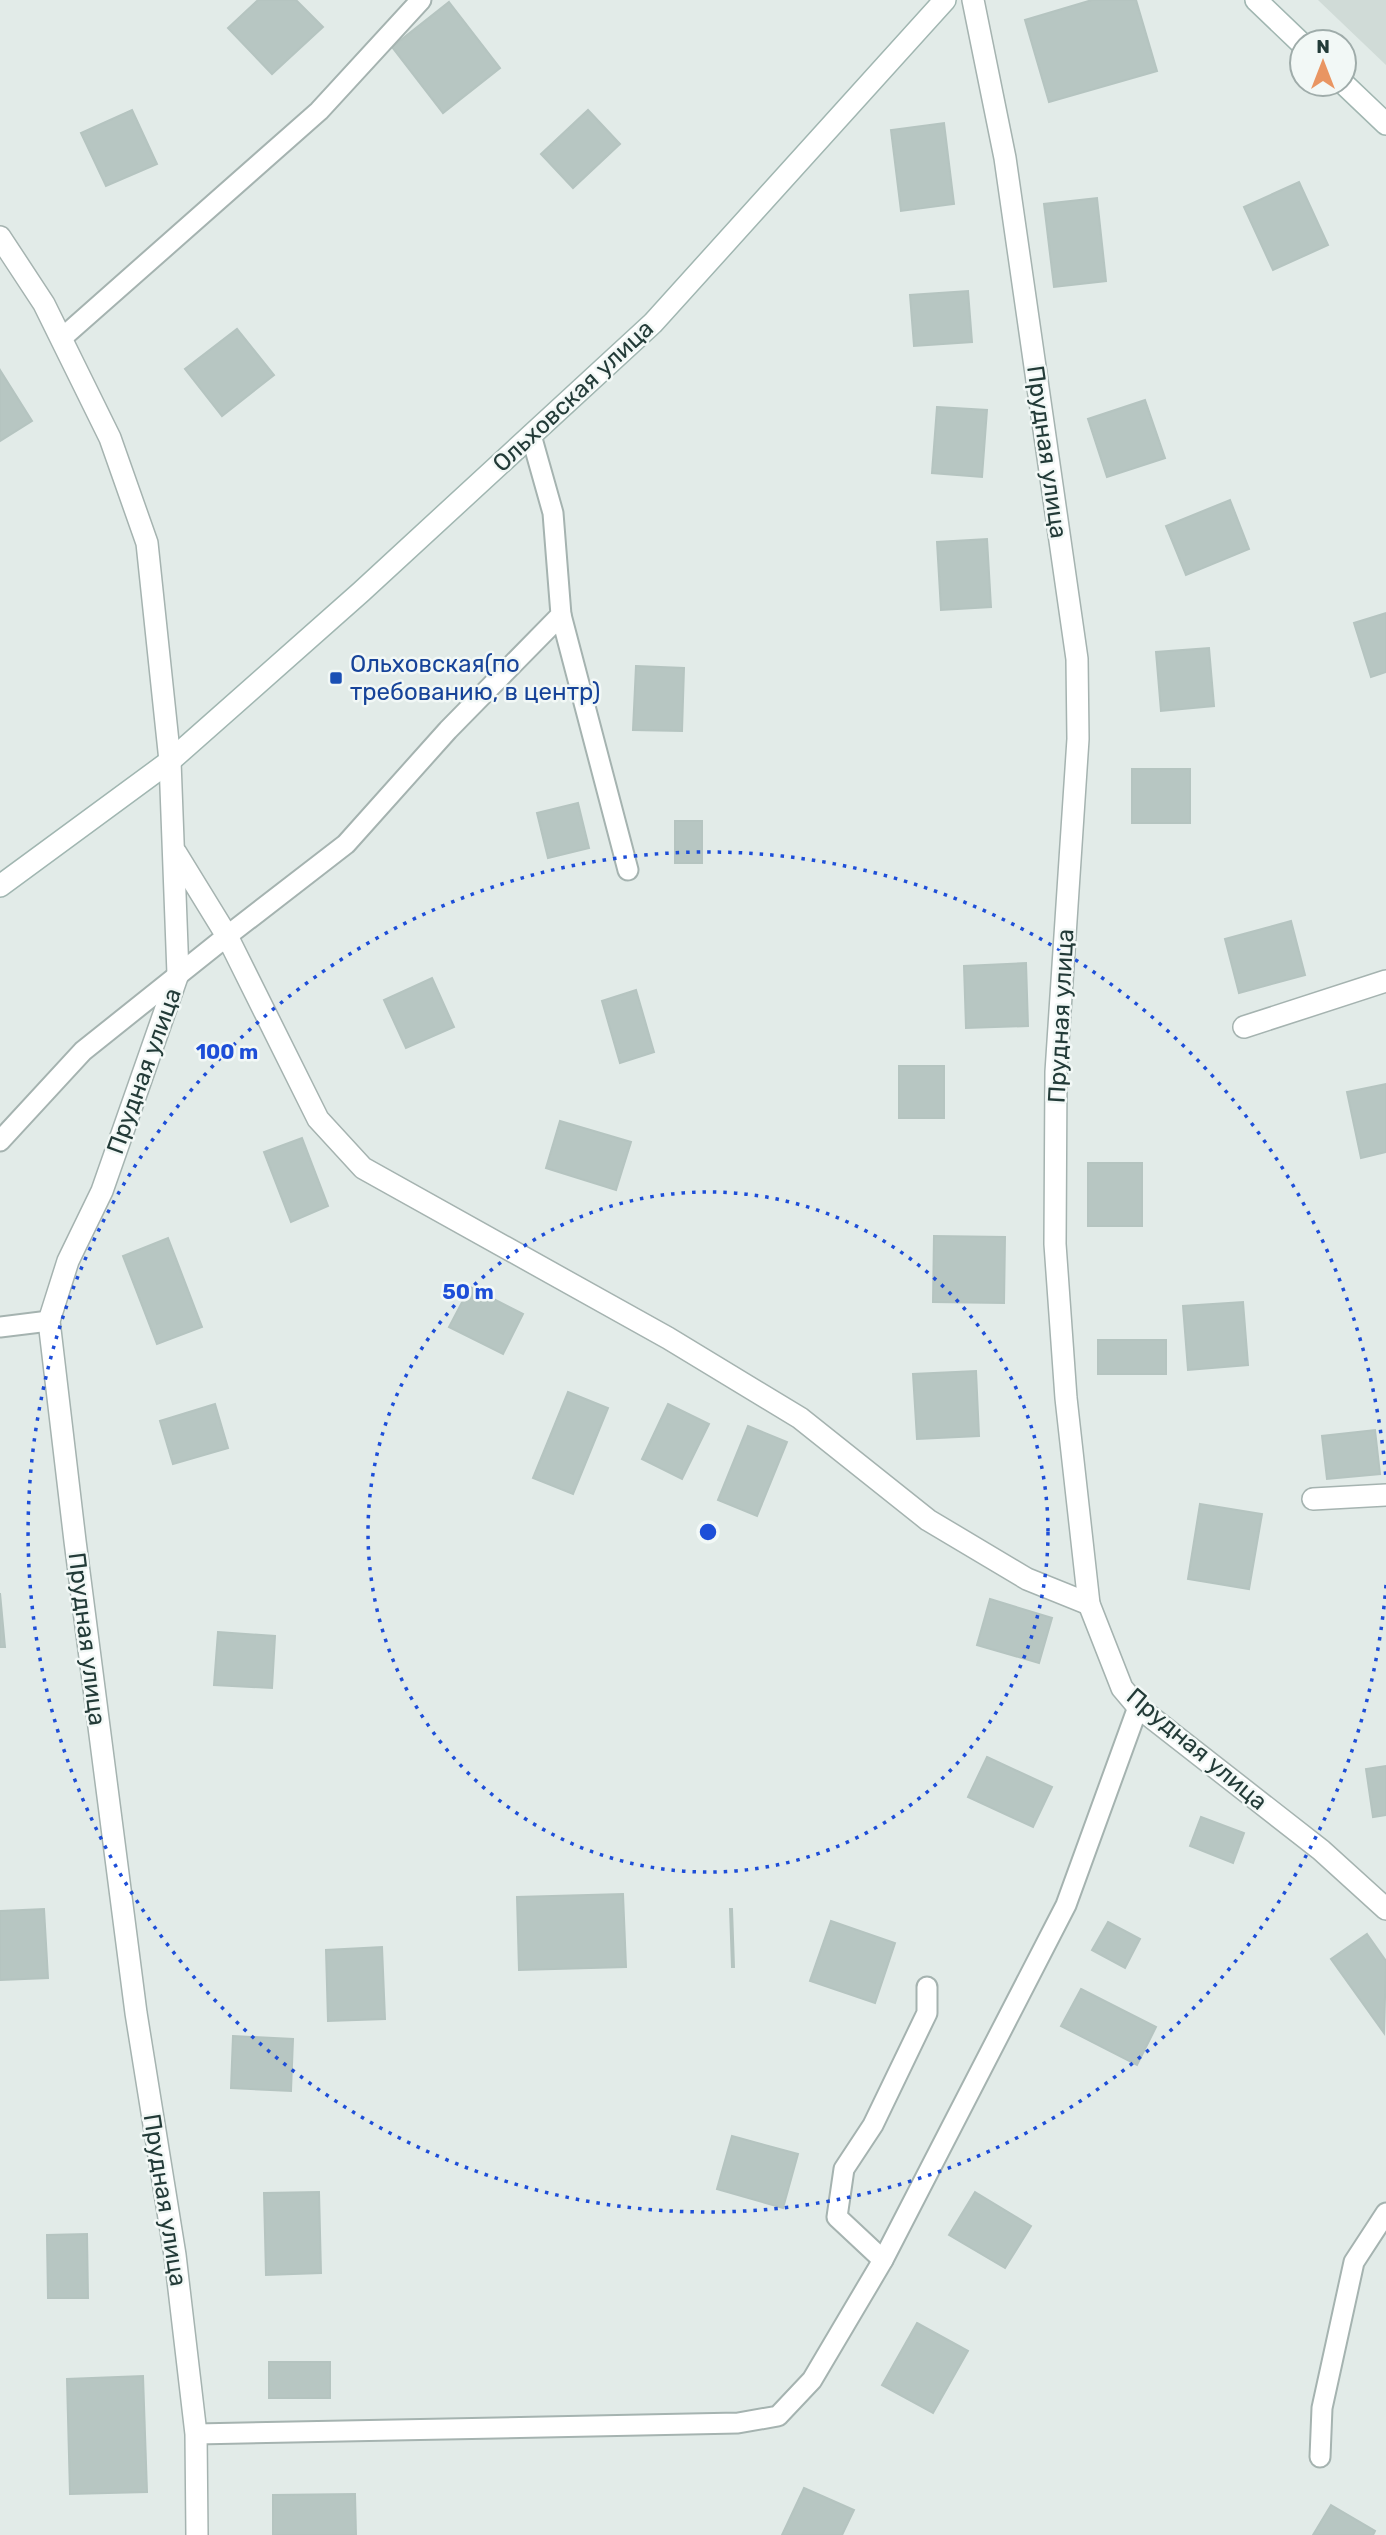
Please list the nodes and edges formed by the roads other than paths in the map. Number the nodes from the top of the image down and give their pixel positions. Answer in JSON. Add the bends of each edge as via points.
{"nodes":[{"id":1,"x":421,"y":0,"type":"edge"},
{"id":2,"x":945,"y":0,"type":"edge"},
{"id":3,"x":973,"y":0,"type":"edge"},
{"id":4,"x":1256,"y":0,"type":"edge"},
{"id":5,"x":1288,"y":31,"type":"edge"},
{"id":6,"x":1358,"y":97,"type":"edge"},
{"id":7,"x":1386,"y":124,"type":"edge"},
{"id":8,"x":0,"y":237,"type":"edge"},
{"id":9,"x":62,"y":338,"type":"junction"},
{"id":10,"x":531,"y":435,"type":"junction"},
{"id":11,"x":561,"y":615,"type":"junction"},
{"id":12,"x":170,"y":761,"type":"junction"},
{"id":13,"x":175,"y":852,"type":"junction"},
{"id":14,"x":628,"y":870,"type":"dead end"},
{"id":15,"x":0,"y":886,"type":"edge"},
{"id":16,"x":225,"y":939,"type":"junction"},
{"id":17,"x":178,"y":974,"type":"junction"},
{"id":18,"x":1386,"y":981,"type":"edge"},
{"id":19,"x":1244,"y":1027,"type":"dead end"},
{"id":20,"x":0,"y":1140,"type":"edge"},
{"id":21,"x":49,"y":1321,"type":"junction"},
{"id":22,"x":0,"y":1327,"type":"edge"},
{"id":23,"x":1386,"y":1495,"type":"edge"},
{"id":24,"x":1313,"y":1499,"type":"dead end"},
{"id":25,"x":1089,"y":1604,"type":"junction"},
{"id":26,"x":1138,"y":1707,"type":"junction"},
{"id":27,"x":1386,"y":1909,"type":"edge"},
{"id":28,"x":927,"y":1987,"type":"dead end"},
{"id":29,"x":1386,"y":2213,"type":"edge"},
{"id":30,"x":883,"y":2260,"type":"junction"},
{"id":31,"x":196,"y":2434,"type":"junction"},
{"id":32,"x":1320,"y":2457,"type":"dead end"},
{"id":33,"x":197,"y":2535,"type":"edge"}],
"edges":[{"from":1,"to":9,"type":"lane","via":[[319,111]]},
{"from":2,"to":10,"type":"street","name":"Ольховская улица","via":[[653,323]]},
{"from":3,"to":25,"type":"street","name":"Прудная улица","via":[[1005,158],[1077,659],[1078,740],[1056,1072],[1055,1244],[1066,1398]]},
{"from":4,"to":5,"type":"street"},
{"from":6,"to":7,"type":"street"},
{"from":8,"to":9,"type":"street"},
{"from":9,"to":12,"type":"street","via":[[110,438],[147,543]]},
{"from":10,"to":11,"type":"lane","via":[[553,513]]},
{"from":10,"to":12,"type":"street","name":"Ольховская улица"},
{"from":11,"to":14,"type":"lane"},
{"from":11,"to":16,"type":"lane","via":[[448,730],[346,844]]},
{"from":12,"to":13,"type":"street","name":"Прудная улица"},
{"from":12,"to":15,"type":"street","name":"Ольховская улица"},
{"from":13,"to":16,"type":"street"},
{"from":13,"to":17,"type":"street","name":"Прудная улица"},
{"from":16,"to":17,"type":"lane"},
{"from":16,"to":25,"type":"street","via":[[318,1119],[363,1168],[668,1338],[800,1418],[928,1520],[1027,1579]]},
{"from":17,"to":20,"type":"lane","via":[[83,1051]]},
{"from":17,"to":21,"type":"street","name":"Прудная улица","via":[[102,1191],[68,1261]]},
{"from":18,"to":19,"type":"street"},
{"from":21,"to":22,"type":"lane"},
{"from":21,"to":31,"type":"street","name":"Прудная улица","via":[[136,2013],[175,2255]]},
{"from":23,"to":24,"type":"street"},
{"from":25,"to":26,"type":"street","name":"Прудная улица","via":[[1122,1688]]},
{"from":26,"to":27,"type":"street","name":"Прудная улица","via":[[1321,1850]]},
{"from":26,"to":30,"type":"lane","via":[[1066,1905]]},
{"from":28,"to":30,"type":"lane","via":[[927,2013],[873,2125],[844,2169],[839,2193],[837,2217]]},
{"from":29,"to":32,"type":"lane","via":[[1354,2262],[1322,2408]]},
{"from":30,"to":31,"type":"lane","via":[[813,2380],[778,2416],[738,2423]]},
{"from":31,"to":33,"type":"street","name":"Прудная улица"}]}
